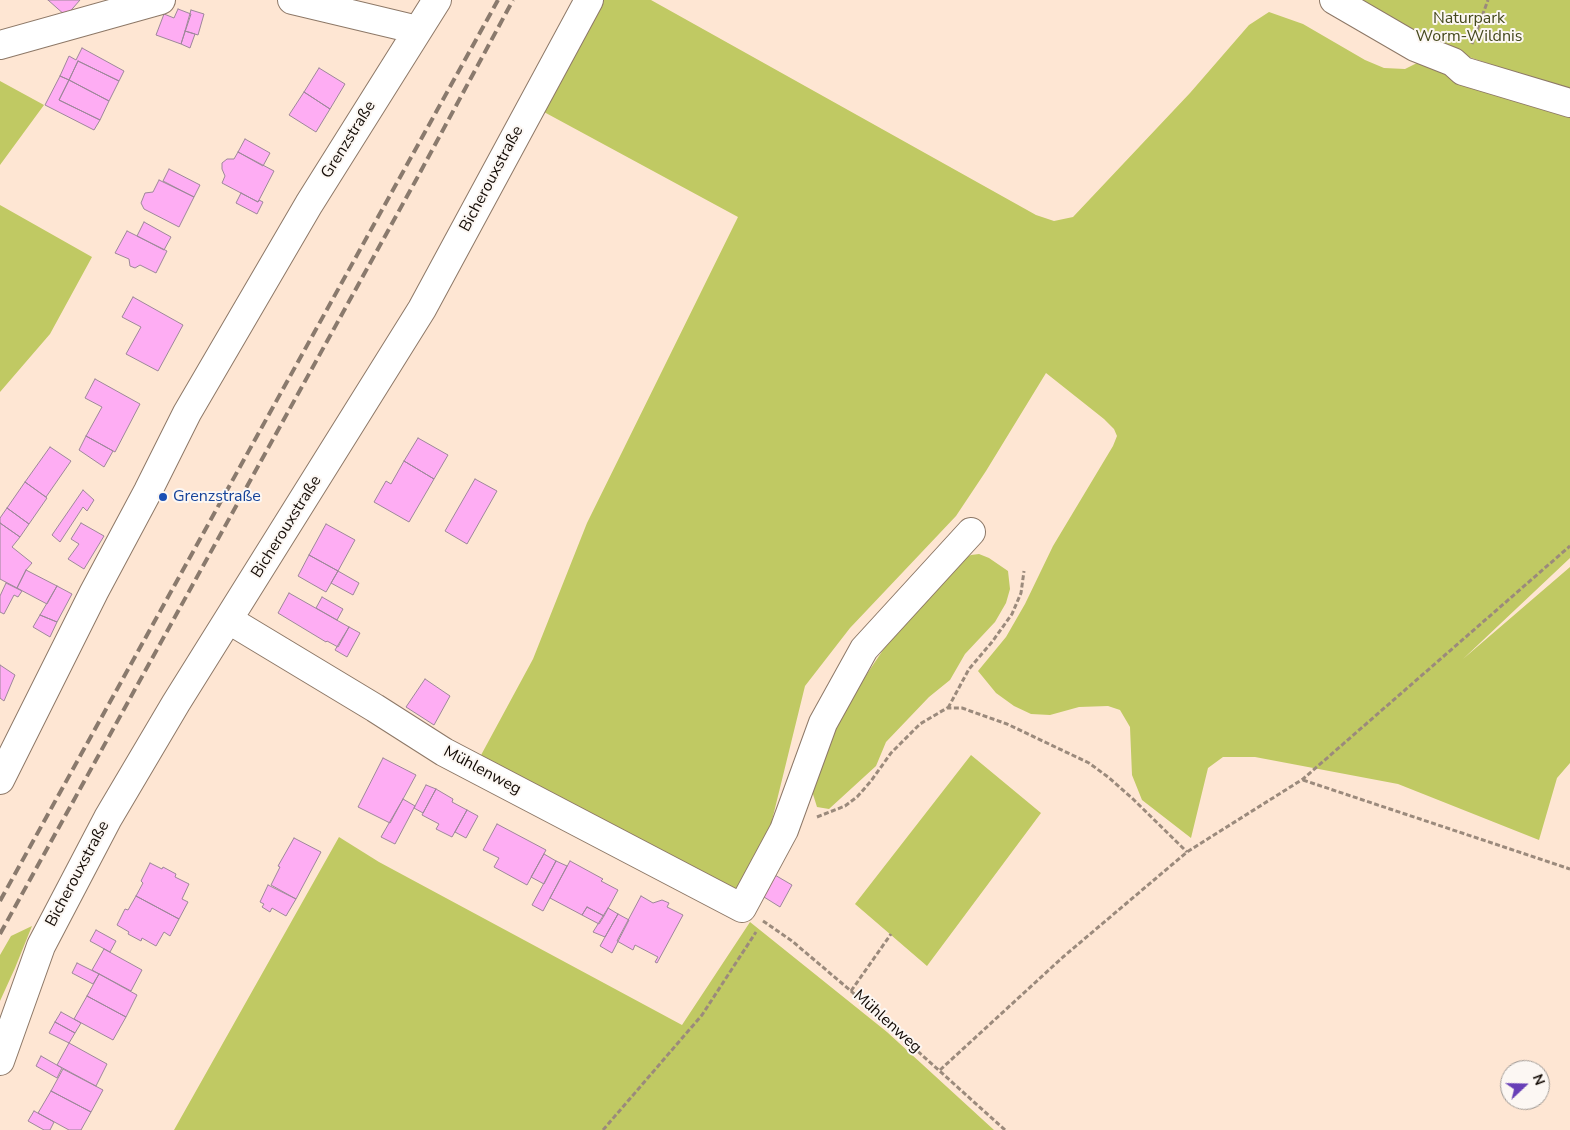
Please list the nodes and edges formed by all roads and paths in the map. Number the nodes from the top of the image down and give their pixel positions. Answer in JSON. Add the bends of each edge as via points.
{"nodes":[{"id":1,"x":161,"y":0,"type":"edge"},
{"id":2,"x":292,"y":0,"type":"edge"},
{"id":3,"x":437,"y":0,"type":"edge"},
{"id":4,"x":589,"y":0,"type":"edge"},
{"id":5,"x":1334,"y":0,"type":"edge"},
{"id":6,"x":1488,"y":0,"type":"edge"},
{"id":7,"x":418,"y":30,"type":"junction"},
{"id":8,"x":0,"y":45,"type":"edge"},
{"id":9,"x":1462,"y":71,"type":"junction"},
{"id":10,"x":1570,"y":103,"type":"edge"},
{"id":11,"x":971,"y":532,"type":"dead end"},
{"id":12,"x":1570,"y":546,"type":"edge"},
{"id":13,"x":1024,"y":571,"type":"dead end"},
{"id":14,"x":229,"y":620,"type":"junction"},
{"id":15,"x":947,"y":708,"type":"junction"},
{"id":16,"x":0,"y":780,"type":"edge"},
{"id":17,"x":1303,"y":780,"type":"junction"},
{"id":18,"x":784,"y":830,"type":"junction"},
{"id":19,"x":1187,"y":852,"type":"junction"},
{"id":20,"x":1570,"y":869,"type":"edge"},
{"id":21,"x":753,"y":915,"type":"junction"},
{"id":22,"x":891,"y":934,"type":"dead end"},
{"id":23,"x":851,"y":991,"type":"junction"},
{"id":24,"x":0,"y":1061,"type":"edge"},
{"id":25,"x":940,"y":1070,"type":"junction"},
{"id":26,"x":603,"y":1130,"type":"edge"},
{"id":27,"x":1005,"y":1130,"type":"edge"}],
"edges":[{"from":1,"to":8,"type":"street"},
{"from":2,"to":7,"type":"street"},
{"from":3,"to":7,"type":"street","name":"Grenzstraße"},
{"from":4,"to":14,"type":"street","name":"Bicherouxstraße","via":[[422,309]]},
{"from":5,"to":9,"type":"street","via":[[1415,47],[1453,62]]},
{"from":6,"to":9,"type":"path"},
{"from":7,"to":16,"type":"street","name":"Grenzstraße","via":[[309,204],[187,413]]},
{"from":9,"to":10,"type":"street"},
{"from":11,"to":18,"type":"street","via":[[864,649],[823,722]]},
{"from":12,"to":17,"type":"path"},
{"from":13,"to":15,"type":"path","via":[[1021,593],[1012,614],[969,669]]},
{"from":14,"to":21,"type":"street","name":"Mühlenweg","via":[[444,752]]},
{"from":14,"to":24,"type":"street","name":"Bicherouxstraße","via":[[108,818],[41,946]]},
{"from":15,"to":18,"type":"path","via":[[920,724],[845,806]]},
{"from":15,"to":19,"type":"path","via":[[962,708],[1007,724],[1088,764],[1132,798]]},
{"from":17,"to":19,"type":"path"},
{"from":17,"to":20,"type":"path"},
{"from":18,"to":21,"type":"street"},
{"from":19,"to":25,"type":"path","via":[[1063,957]]},
{"from":21,"to":23,"type":"path","name":"Mühlenweg","via":[[792,942]]},
{"from":21,"to":26,"type":"path","via":[[702,1015]]},
{"from":22,"to":23,"type":"path"},
{"from":23,"to":25,"type":"path","name":"Mühlenweg"},
{"from":25,"to":27,"type":"path","name":"Mühlenweg"}]}
